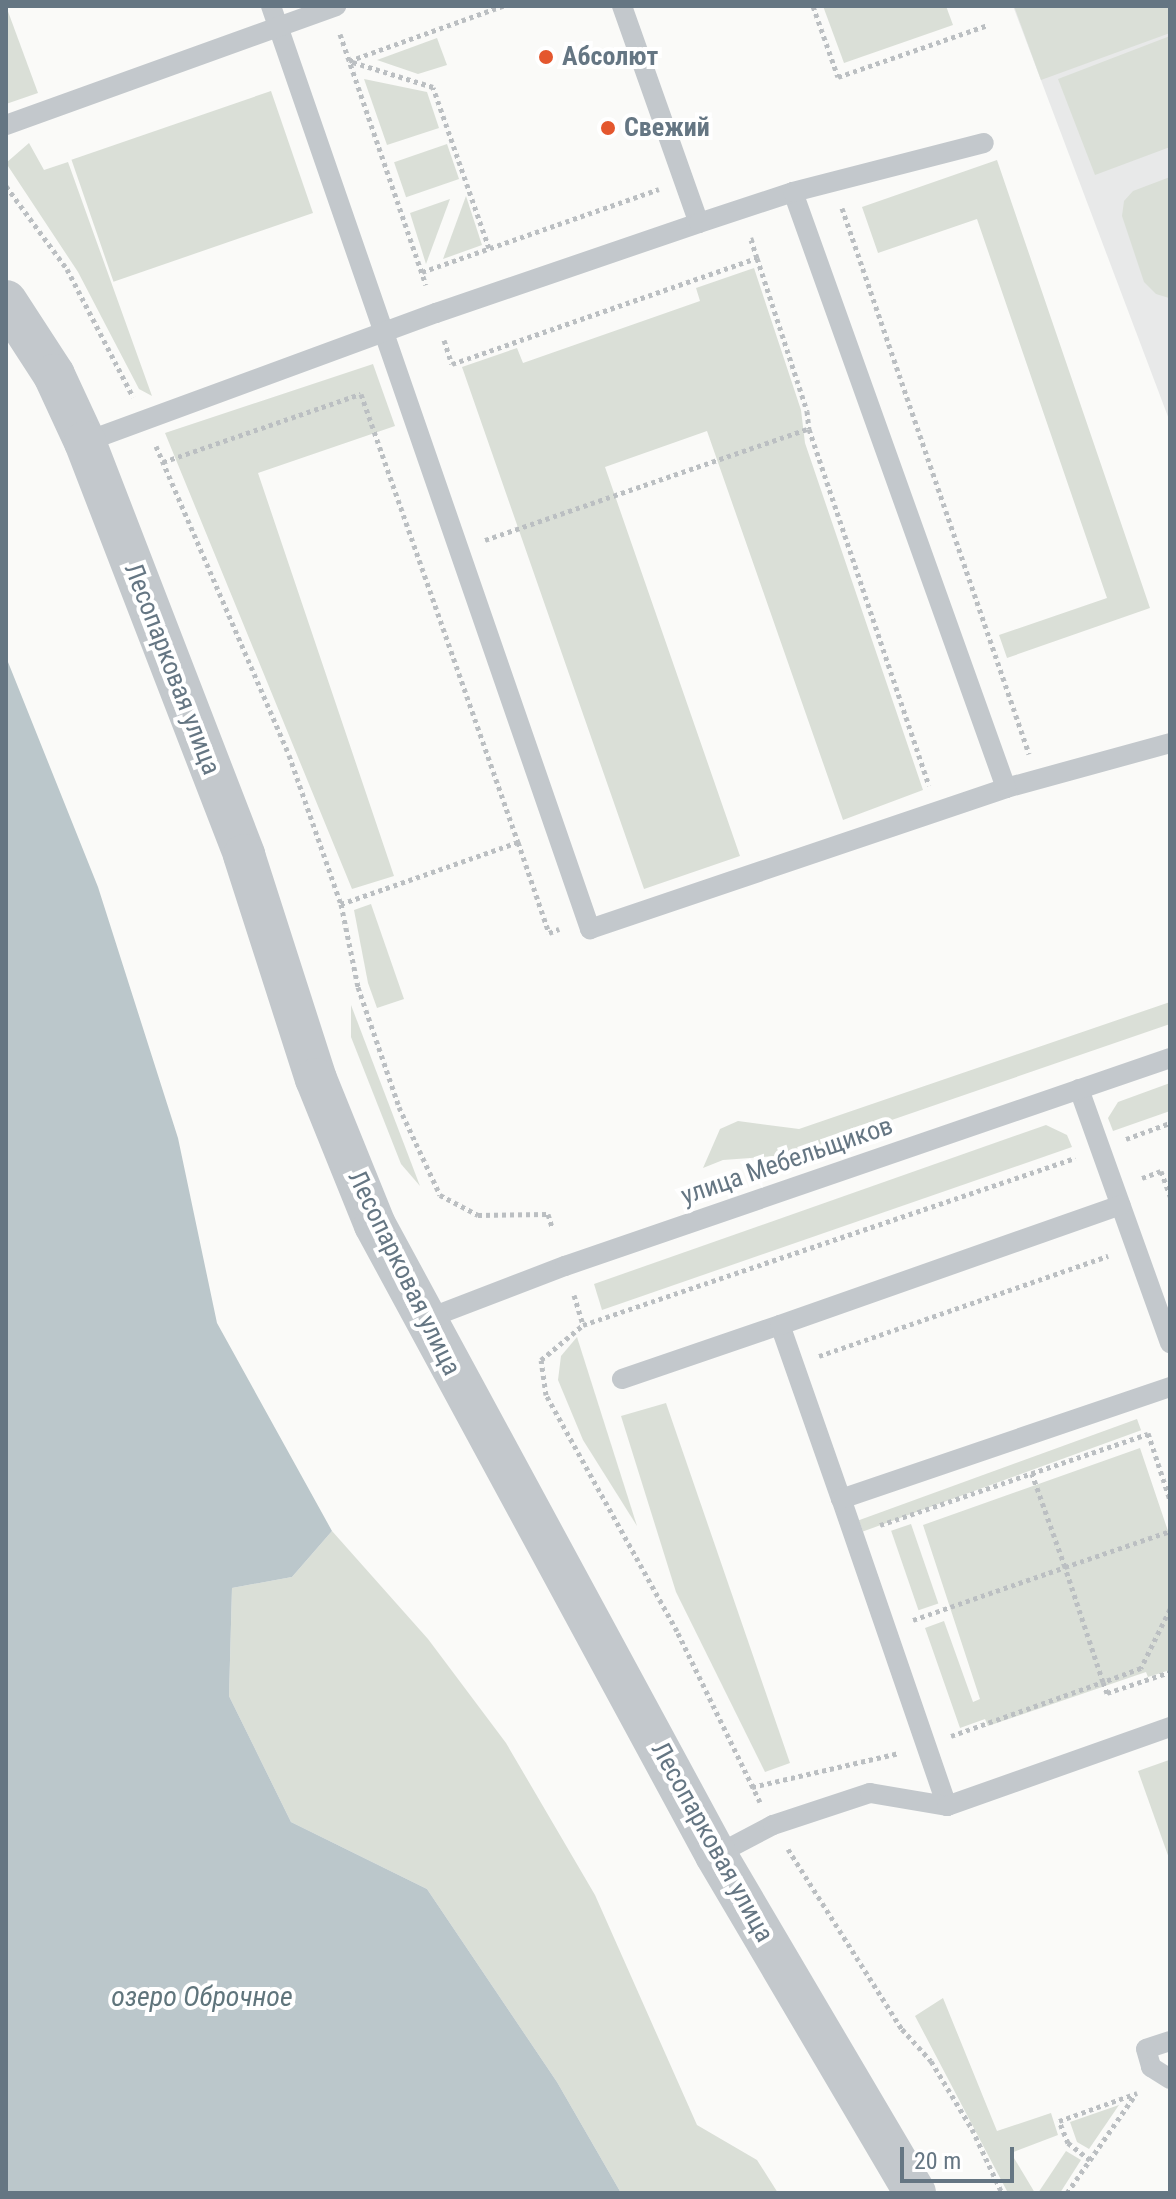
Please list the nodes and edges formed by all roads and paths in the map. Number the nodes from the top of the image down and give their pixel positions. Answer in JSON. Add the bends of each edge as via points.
{"nodes":[{"id":1,"x":271,"y":6,"type":"edge"},
{"id":2,"x":503,"y":6,"type":"edge"},
{"id":3,"x":622,"y":6,"type":"edge"},
{"id":4,"x":813,"y":6,"type":"edge"},
{"id":5,"x":334,"y":7,"type":"edge"},
{"id":6,"x":988,"y":25,"type":"dead end"},
{"id":7,"x":278,"y":27,"type":"junction"},
{"id":8,"x":349,"y":61,"type":"junction"},
{"id":9,"x":6,"y":125,"type":"edge"},
{"id":10,"x":984,"y":143,"type":"dead end"},
{"id":11,"x":658,"y":174,"type":"dead end"},
{"id":12,"x":6,"y":186,"type":"edge"},
{"id":13,"x":793,"y":192,"type":"junction"},
{"id":14,"x":803,"y":222,"type":"junction"},
{"id":15,"x":699,"y":223,"type":"junction"},
{"id":16,"x":489,"y":248,"type":"junction"},
{"id":17,"x":757,"y":258,"type":"junction"},
{"id":18,"x":422,"y":272,"type":"junction"},
{"id":19,"x":6,"y":301,"type":"edge"},
{"id":20,"x":436,"y":313,"type":"junction"},
{"id":21,"x":386,"y":332,"type":"junction"},
{"id":22,"x":145,"y":420,"type":"junction"},
{"id":23,"x":809,"y":429,"type":"junction"},
{"id":24,"x":85,"y":442,"type":"junction"},
{"id":25,"x":163,"y":462,"type":"junction"},
{"id":26,"x":460,"y":549,"type":"junction"},
{"id":27,"x":420,"y":563,"type":"junction"},
{"id":28,"x":1001,"y":664,"type":"dead end"},
{"id":29,"x":1170,"y":743,"type":"edge"},
{"id":30,"x":1006,"y":788,"type":"junction"},
{"id":31,"x":933,"y":798,"type":"dead end"},
{"id":32,"x":341,"y":904,"type":"junction"},
{"id":33,"x":1170,"y":1058,"type":"edge"},
{"id":34,"x":1079,"y":1089,"type":"junction"},
{"id":35,"x":1170,"y":1123,"type":"edge"},
{"id":36,"x":1101,"y":1149,"type":"junction"},
{"id":37,"x":1161,"y":1171,"type":"dead end"},
{"id":38,"x":1170,"y":1196,"type":"edge"},
{"id":39,"x":1113,"y":1207,"type":"junction"},
{"id":40,"x":552,"y":1227,"type":"dead end"},
{"id":41,"x":574,"y":1295,"type":"dead end"},
{"id":42,"x":424,"y":1320,"type":"junction"},
{"id":43,"x":583,"y":1325,"type":"junction"},
{"id":44,"x":780,"y":1325,"type":"junction"},
{"id":45,"x":1170,"y":1343,"type":"edge"},
{"id":46,"x":795,"y":1364,"type":"junction"},
{"id":47,"x":622,"y":1379,"type":"dead end"},
{"id":48,"x":1170,"y":1387,"type":"edge"},
{"id":49,"x":1148,"y":1434,"type":"dead end"},
{"id":50,"x":1032,"y":1474,"type":"junction"},
{"id":51,"x":841,"y":1499,"type":"junction"},
{"id":52,"x":1170,"y":1531,"type":"edge"},
{"id":53,"x":853,"y":1534,"type":"junction"},
{"id":54,"x":1065,"y":1567,"type":"junction"},
{"id":55,"x":1170,"y":1609,"type":"edge"},
{"id":56,"x":886,"y":1629,"type":"junction"},
{"id":57,"x":1170,"y":1672,"type":"edge"},
{"id":58,"x":1103,"y":1682,"type":"junction"},
{"id":59,"x":1170,"y":1727,"type":"edge"},
{"id":60,"x":898,"y":1738,"type":"dead end"},
{"id":61,"x":926,"y":1745,"type":"junction"},
{"id":62,"x":752,"y":1787,"type":"junction"},
{"id":63,"x":947,"y":1806,"type":"junction"},
{"id":64,"x":773,"y":1825,"type":"junction"},
{"id":65,"x":716,"y":1855,"type":"junction"},
{"id":66,"x":1170,"y":2041,"type":"edge"},
{"id":67,"x":1151,"y":2067,"type":"junction"},
{"id":68,"x":1170,"y":2079,"type":"edge"},
{"id":69,"x":1136,"y":2093,"type":"junction"},
{"id":70,"x":1147,"y":2099,"type":"dead end"},
{"id":71,"x":1090,"y":2160,"type":"junction"},
{"id":72,"x":915,"y":2193,"type":"edge"},
{"id":73,"x":1002,"y":2193,"type":"edge"},
{"id":74,"x":1067,"y":2193,"type":"edge"}],
"edges":[{"from":1,"to":7,"type":"lane"},
{"from":2,"to":8,"type":"path"},
{"from":3,"to":15,"type":"lane"},
{"from":4,"to":6,"type":"path","via":[[838,77]]},
{"from":5,"to":7,"type":"lane"},
{"from":5,"to":8,"type":"path"},
{"from":7,"to":9,"type":"lane"},
{"from":7,"to":21,"type":"lane"},
{"from":8,"to":16,"type":"path","via":[[433,87]]},
{"from":8,"to":18,"type":"path"},
{"from":10,"to":13,"type":"lane"},
{"from":11,"to":16,"type":"path","via":[[663,188]]},
{"from":12,"to":22,"type":"path","via":[[67,269]]},
{"from":13,"to":14,"type":"lane"},
{"from":13,"to":15,"type":"lane"},
{"from":14,"to":17,"type":"path","via":[[751,240]]},
{"from":14,"to":28,"type":"path","via":[[843,207]]},
{"from":14,"to":30,"type":"lane"},
{"from":15,"to":20,"type":"lane"},
{"from":16,"to":18,"type":"path"},
{"from":17,"to":20,"type":"path","via":[[452,364]]},
{"from":17,"to":23,"type":"path"},
{"from":18,"to":20,"type":"path"},
{"from":19,"to":24,"type":"street","name":"Лесопарковая улица","via":[[54,375]]},
{"from":20,"to":21,"type":"lane"},
{"from":21,"to":22,"type":"lane"},
{"from":21,"to":26,"type":"lane"},
{"from":22,"to":24,"type":"lane"},
{"from":22,"to":25,"type":"path"},
{"from":23,"to":26,"type":"path"},
{"from":23,"to":31,"type":"path"},
{"from":24,"to":42,"type":"street","name":"Лесопарковая улица","via":[[244,855],[316,1079],[375,1225]]},
{"from":25,"to":27,"type":"path","via":[[361,394]]},
{"from":25,"to":32,"type":"path","via":[[289,755]]},
{"from":26,"to":27,"type":"path"},
{"from":26,"to":30,"type":"lane","via":[[590,929]]},
{"from":27,"to":32,"type":"path","via":[[518,842]]},
{"from":29,"to":30,"type":"lane"},
{"from":32,"to":40,"type":"path","via":[[358,987],[399,1107],[440,1195],[478,1215],[548,1214]]},
{"from":33,"to":34,"type":"lane","name":"улица Мебельщиков"},
{"from":34,"to":36,"type":"lane"},
{"from":34,"to":42,"type":"lane","name":"улица Мебельщиков","via":[[565,1266]]},
{"from":35,"to":36,"type":"path"},
{"from":36,"to":39,"type":"lane"},
{"from":36,"to":43,"type":"path"},
{"from":37,"to":38,"type":"path"},
{"from":39,"to":44,"type":"lane"},
{"from":39,"to":45,"type":"lane"},
{"from":39,"to":46,"type":"path","via":[[1120,1252]]},
{"from":41,"to":43,"type":"path"},
{"from":42,"to":65,"type":"street","name":"Лесопарковая улица"},
{"from":43,"to":62,"type":"path","via":[[541,1360],[546,1395],[677,1631]]},
{"from":44,"to":46,"type":"lane"},
{"from":44,"to":47,"type":"lane"},
{"from":46,"to":51,"type":"lane"},
{"from":48,"to":51,"type":"lane"},
{"from":49,"to":50,"type":"path"},
{"from":50,"to":53,"type":"path"},
{"from":50,"to":54,"type":"path"},
{"from":51,"to":53,"type":"lane"},
{"from":52,"to":54,"type":"path"},
{"from":53,"to":56,"type":"lane"},
{"from":54,"to":56,"type":"path"},
{"from":54,"to":58,"type":"path"},
{"from":55,"to":58,"type":"path","via":[[1141,1668]]},
{"from":56,"to":61,"type":"lane"},
{"from":57,"to":58,"type":"path","via":[[1107,1693]]},
{"from":58,"to":61,"type":"path"},
{"from":59,"to":63,"type":"lane"},
{"from":60,"to":62,"type":"path","via":[[903,1753]]},
{"from":61,"to":63,"type":"lane"},
{"from":62,"to":64,"type":"path"},
{"from":63,"to":64,"type":"lane","via":[[870,1793]]},
{"from":64,"to":65,"type":"lane"},
{"from":64,"to":73,"type":"path","via":[[902,2029],[931,2061]]},
{"from":65,"to":72,"type":"street","name":"Лесопарковая улица"},
{"from":66,"to":67,"type":"lane","via":[[1146,2049]]},
{"from":67,"to":68,"type":"lane"},
{"from":67,"to":69,"type":"path"},
{"from":69,"to":70,"type":"path"},
{"from":69,"to":71,"type":"path"},
{"from":69,"to":71,"type":"path","via":[[1059,2121],[1068,2143]]},
{"from":71,"to":74,"type":"path"}]}
